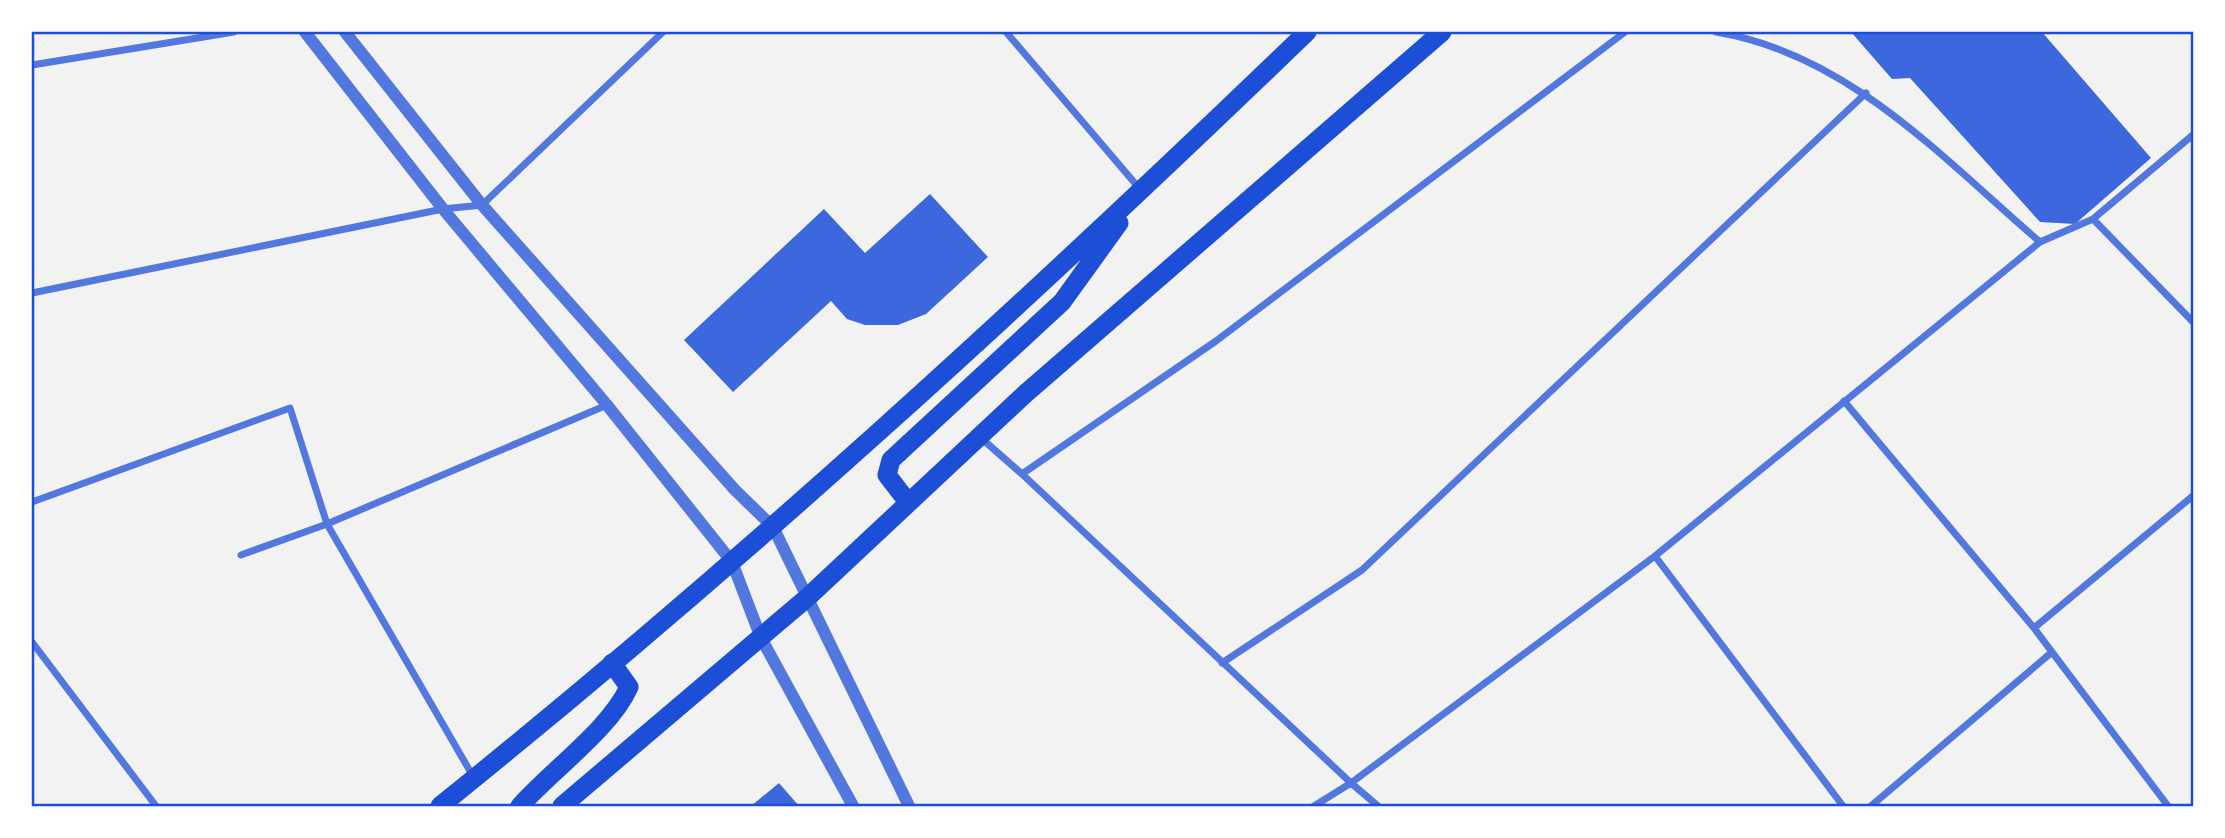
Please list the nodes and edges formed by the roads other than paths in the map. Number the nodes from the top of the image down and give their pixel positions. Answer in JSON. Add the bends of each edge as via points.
{"nodes":[{"id":1,"x":234,"y":32,"type":"edge"},
{"id":2,"x":305,"y":32,"type":"edge"},
{"id":3,"x":345,"y":32,"type":"edge"},
{"id":4,"x":663,"y":32,"type":"edge"},
{"id":5,"x":1006,"y":32,"type":"edge"},
{"id":6,"x":1307,"y":32,"type":"edge"},
{"id":7,"x":1442,"y":32,"type":"edge"},
{"id":8,"x":1625,"y":32,"type":"edge"},
{"id":9,"x":1716,"y":32,"type":"edge"},
{"id":10,"x":1738,"y":33,"type":"edge"},
{"id":11,"x":32,"y":65,"type":"edge"},
{"id":12,"x":1866,"y":93,"type":"junction"},
{"id":13,"x":2193,"y":134,"type":"edge"},
{"id":14,"x":1142,"y":191,"type":"junction"},
{"id":15,"x":482,"y":205,"type":"junction"},
{"id":16,"x":443,"y":209,"type":"junction"},
{"id":17,"x":2093,"y":219,"type":"junction"},
{"id":18,"x":2040,"y":242,"type":"junction"},
{"id":19,"x":32,"y":293,"type":"edge"},
{"id":20,"x":2193,"y":323,"type":"edge"},
{"id":21,"x":1844,"y":401,"type":"junction"},
{"id":22,"x":607,"y":405,"type":"junction"},
{"id":23,"x":980,"y":438,"type":"junction"},
{"id":24,"x":1022,"y":474,"type":"junction"},
{"id":25,"x":2193,"y":495,"type":"edge"},
{"id":26,"x":907,"y":501,"type":"junction"},
{"id":27,"x":32,"y":502,"type":"edge"},
{"id":28,"x":327,"y":524,"type":"junction"},
{"id":29,"x":773,"y":527,"type":"junction"},
{"id":30,"x":241,"y":555,"type":"dead end"},
{"id":31,"x":1655,"y":555,"type":"junction"},
{"id":32,"x":732,"y":562,"type":"junction"},
{"id":33,"x":808,"y":597,"type":"junction"},
{"id":34,"x":2034,"y":628,"type":"junction"},
{"id":35,"x":761,"y":638,"type":"junction"},
{"id":36,"x":32,"y":642,"type":"edge"},
{"id":37,"x":2052,"y":652,"type":"junction"},
{"id":38,"x":612,"y":663,"type":"junction"},
{"id":39,"x":1223,"y":663,"type":"junction"},
{"id":40,"x":474,"y":779,"type":"junction"},
{"id":41,"x":1351,"y":783,"type":"junction"},
{"id":42,"x":156,"y":807,"type":"edge"},
{"id":43,"x":440,"y":807,"type":"edge"},
{"id":44,"x":520,"y":807,"type":"edge"},
{"id":45,"x":562,"y":807,"type":"edge"},
{"id":46,"x":853,"y":807,"type":"edge"},
{"id":47,"x":909,"y":807,"type":"edge"},
{"id":48,"x":1314,"y":807,"type":"edge"},
{"id":49,"x":1378,"y":807,"type":"edge"},
{"id":50,"x":1843,"y":807,"type":"edge"},
{"id":51,"x":1871,"y":807,"type":"edge"},
{"id":52,"x":2168,"y":807,"type":"edge"}],
"edges":[{"from":1,"to":11,"type":"street"},
{"from":2,"to":16,"type":"street"},
{"from":3,"to":15,"type":"street"},
{"from":4,"to":15,"type":"street"},
{"from":5,"to":14,"type":"street"},
{"from":6,"to":14,"type":"highway"},
{"from":7,"to":23,"type":"highway","via":[[1024,394]]},
{"from":8,"to":24,"type":"street","via":[[1216,341]]},
{"from":9,"to":10,"type":"street"},
{"from":10,"to":12,"type":"street","via":[[1808,59]]},
{"from":12,"to":18,"type":"street"},
{"from":12,"to":39,"type":"street","via":[[1362,570]]},
{"from":13,"to":17,"type":"street"},
{"from":14,"to":26,"type":"highway","via":[[1062,302],[891,460],[887,475]]},
{"from":14,"to":29,"type":"highway"},
{"from":15,"to":16,"type":"street"},
{"from":15,"to":29,"type":"street","via":[[674,423]]},
{"from":16,"to":19,"type":"street"},
{"from":16,"to":22,"type":"street"},
{"from":17,"to":18,"type":"street"},
{"from":17,"to":20,"type":"street"},
{"from":18,"to":21,"type":"street"},
{"from":21,"to":31,"type":"street"},
{"from":21,"to":34,"type":"street"},
{"from":22,"to":28,"type":"street"},
{"from":22,"to":32,"type":"street"},
{"from":23,"to":24,"type":"street"},
{"from":23,"to":26,"type":"highway"},
{"from":24,"to":39,"type":"street"},
{"from":25,"to":34,"type":"street"},
{"from":26,"to":33,"type":"highway"},
{"from":27,"to":28,"type":"street","via":[[290,408]]},
{"from":28,"to":30,"type":"street"},
{"from":28,"to":40,"type":"street"},
{"from":29,"to":32,"type":"highway"},
{"from":29,"to":33,"type":"street"},
{"from":31,"to":41,"type":"street"},
{"from":31,"to":50,"type":"street"},
{"from":32,"to":35,"type":"street"},
{"from":32,"to":38,"type":"highway"},
{"from":33,"to":35,"type":"highway"},
{"from":33,"to":47,"type":"street"},
{"from":34,"to":37,"type":"street"},
{"from":35,"to":45,"type":"highway"},
{"from":35,"to":46,"type":"street"},
{"from":36,"to":42,"type":"street"},
{"from":37,"to":51,"type":"street"},
{"from":37,"to":52,"type":"street"},
{"from":38,"to":40,"type":"highway"},
{"from":38,"to":44,"type":"highway","via":[[629,687],[620,708]]},
{"from":39,"to":41,"type":"street"},
{"from":40,"to":43,"type":"highway"},
{"from":41,"to":48,"type":"street"},
{"from":41,"to":49,"type":"street"}]}
